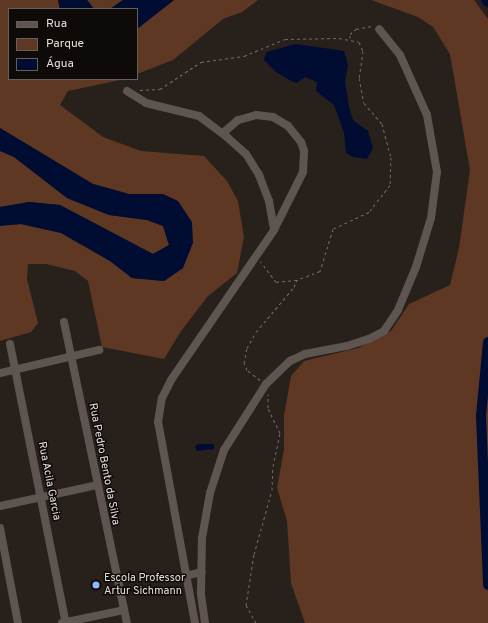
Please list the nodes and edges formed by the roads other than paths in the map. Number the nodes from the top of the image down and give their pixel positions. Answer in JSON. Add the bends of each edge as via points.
{"nodes":[{"id":1,"x":379,"y":30,"type":"road end"},
{"id":2,"x":127,"y":91,"type":"dead end"},
{"id":3,"x":223,"y":133,"type":"junction"},
{"id":4,"x":274,"y":230,"type":"junction"},
{"id":5,"x":64,"y":322,"type":"dead end"},
{"id":6,"x":10,"y":344,"type":"dead end"},
{"id":7,"x":99,"y":350,"type":"dead end"},
{"id":8,"x":71,"y":357,"type":"junction"},
{"id":9,"x":15,"y":370,"type":"junction"},
{"id":10,"x":0,"y":373,"type":"edge"},
{"id":11,"x":97,"y":485,"type":"junction"},
{"id":12,"x":41,"y":498,"type":"junction"},
{"id":13,"x":0,"y":506,"type":"edge"},
{"id":14,"x":0,"y":528,"type":"edge"},
{"id":15,"x":201,"y":572,"type":"junction"},
{"id":16,"x":186,"y":576,"type":"junction"},
{"id":17,"x":124,"y":610,"type":"junction"},
{"id":18,"x":18,"y":623,"type":"edge"},
{"id":19,"x":64,"y":623,"type":"edge"},
{"id":20,"x":127,"y":623,"type":"edge"},
{"id":21,"x":195,"y":623,"type":"edge"},
{"id":22,"x":204,"y":623,"type":"edge"}],
"edges":[{"from":1,"to":15,"type":"street","via":[[400,56],[412,77],[431,133],[437,172],[435,194],[416,267],[398,310],[384,330],[369,339],[347,346],[305,354],[290,361],[266,384],[224,450],[210,493],[202,538]]},
{"from":2,"to":3,"type":"street","via":[[146,103],[199,116]]},
{"from":3,"to":4,"type":"street","via":[[246,154],[259,175],[269,202]]},
{"from":3,"to":4,"type":"street","via":[[238,120],[256,115],[273,117],[288,126],[301,142],[304,150],[303,172]]},
{"from":4,"to":16,"type":"street","via":[[171,380],[162,398],[158,422]]},
{"from":5,"to":8,"type":"street","name":"Rua Pedro Bento da Silva"},
{"from":6,"to":9,"type":"street","name":"Rua Acila Garcia"},
{"from":7,"to":8,"type":"street"},
{"from":8,"to":9,"type":"street"},
{"from":8,"to":11,"type":"street","name":"Rua Pedro Bento da Silva"},
{"from":9,"to":10,"type":"street"},
{"from":9,"to":12,"type":"street","name":"Rua Acila Garcia"},
{"from":11,"to":12,"type":"street"},
{"from":11,"to":17,"type":"street","name":"Rua Pedro Bento da Silva"},
{"from":12,"to":13,"type":"street"},
{"from":12,"to":19,"type":"street","name":"Rua Acila Garcia"},
{"from":14,"to":18,"type":"street"},
{"from":15,"to":16,"type":"street"},
{"from":15,"to":22,"type":"street"},
{"from":16,"to":21,"type":"street"},
{"from":17,"to":19,"type":"street"},
{"from":17,"to":20,"type":"street","name":"Rua Pedro Bento da Silva"}]}
